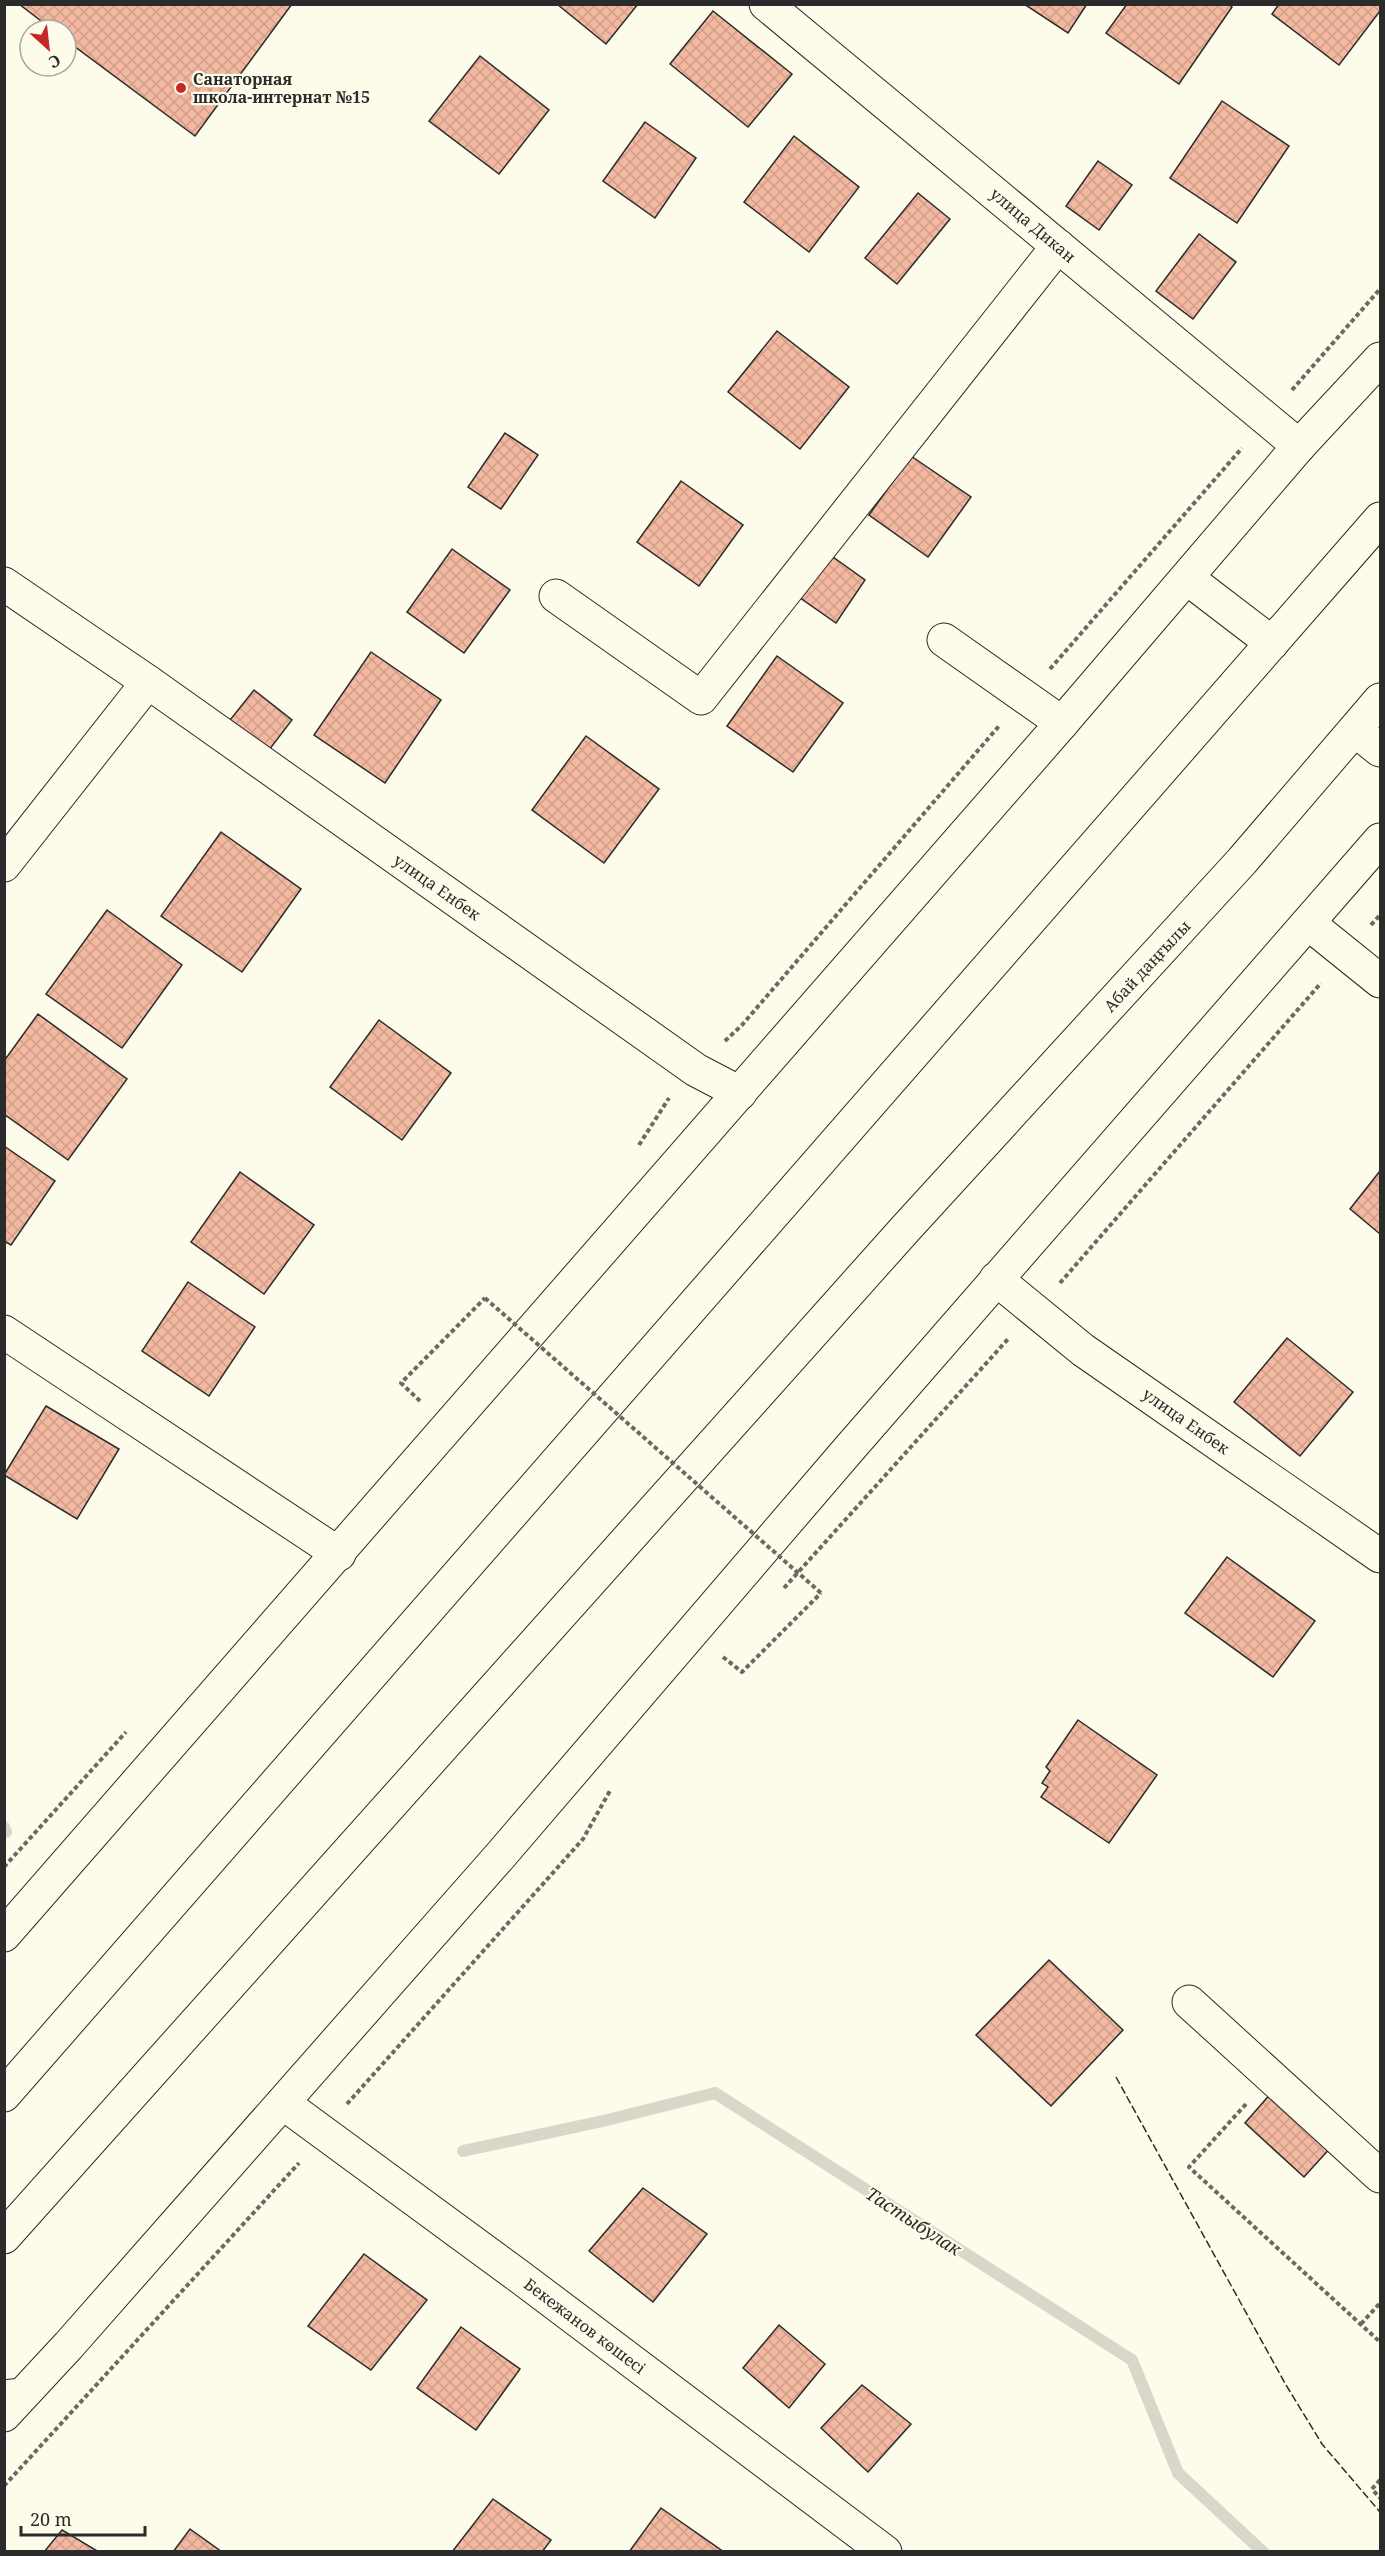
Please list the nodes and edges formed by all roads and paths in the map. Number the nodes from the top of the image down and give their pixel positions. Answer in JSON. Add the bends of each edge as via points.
{"nodes":[{"id":1,"x":766,"y":4,"type":"edge"},
{"id":2,"x":1058,"y":246,"type":"junction"},
{"id":3,"x":1380,"y":359,"type":"edge"},
{"id":4,"x":1299,"y":446,"type":"junction"},
{"id":5,"x":1380,"y":519,"type":"edge"},
{"id":6,"x":1187,"y":578,"type":"junction"},
{"id":7,"x":4,"y":584,"type":"edge"},
{"id":8,"x":556,"y":596,"type":"dead end"},
{"id":9,"x":944,"y":640,"type":"dead end"},
{"id":10,"x":1272,"y":643,"type":"junction"},
{"id":11,"x":143,"y":679,"type":"junction"},
{"id":12,"x":1380,"y":700,"type":"edge"},
{"id":13,"x":1062,"y":723,"type":"junction"},
{"id":14,"x":1355,"y":730,"type":"junction"},
{"id":15,"x":1380,"y":750,"type":"edge"},
{"id":16,"x":1380,"y":840,"type":"edge"},
{"id":17,"x":4,"y":864,"type":"edge"},
{"id":18,"x":1380,"y":915,"type":"edge"},
{"id":19,"x":1308,"y":923,"type":"junction"},
{"id":20,"x":1346,"y":954,"type":"junction"},
{"id":21,"x":1380,"y":981,"type":"edge"},
{"id":22,"x":740,"y":1092,"type":"junction"},
{"id":23,"x":996,"y":1279,"type":"junction"},
{"id":24,"x":1034,"y":1311,"type":"junction"},
{"id":25,"x":4,"y":1332,"type":"edge"},
{"id":26,"x":427,"y":1407,"type":"dead end"},
{"id":27,"x":339,"y":1554,"type":"junction"},
{"id":28,"x":1380,"y":1556,"type":"edge"},
{"id":29,"x":777,"y":1595,"type":"dead end"},
{"id":30,"x":730,"y":1648,"type":"dead end"},
{"id":31,"x":723,"y":1656,"type":"junction"},
{"id":32,"x":715,"y":1665,"type":"dead end"},
{"id":33,"x":617,"y":1779,"type":"dead end"},
{"id":34,"x":4,"y":1935,"type":"edge"},
{"id":35,"x":1189,"y":2002,"type":"dead end"},
{"id":36,"x":1271,"y":2076,"type":"junction"},
{"id":37,"x":4,"y":2095,"type":"edge"},
{"id":38,"x":283,"y":2103,"type":"junction"},
{"id":39,"x":324,"y":2133,"type":"junction"},
{"id":40,"x":1380,"y":2176,"type":"edge"},
{"id":41,"x":4,"y":2237,"type":"edge"},
{"id":42,"x":1380,"y":2302,"type":"edge"},
{"id":43,"x":1361,"y":2324,"type":"junction"},
{"id":44,"x":1380,"y":2342,"type":"edge"},
{"id":45,"x":10,"y":2402,"type":"edge"},
{"id":46,"x":1380,"y":2480,"type":"edge"},
{"id":47,"x":4,"y":2486,"type":"edge"},
{"id":48,"x":1380,"y":2498,"type":"edge"},
{"id":49,"x":885,"y":2552,"type":"edge"}],
"edges":[{"from":1,"to":2,"type":"street","name":"улица Дикан"},
{"from":2,"to":4,"type":"street","name":"улица Дикан"},
{"from":2,"to":8,"type":"street","via":[[701,698]]},
{"from":3,"to":4,"type":"street"},
{"from":4,"to":6,"type":"street"},
{"from":5,"to":10,"type":"street"},
{"from":6,"to":10,"type":"street"},
{"from":6,"to":13,"type":"street"},
{"from":7,"to":11,"type":"street","name":"улица Енбек"},
{"from":9,"to":13,"type":"street"},
{"from":10,"to":37,"type":"street"},
{"from":11,"to":17,"type":"street"},
{"from":11,"to":22,"type":"street","name":"улица Енбек","via":[[696,1070]]},
{"from":12,"to":14,"type":"street","name":"Абай даңғылы"},
{"from":13,"to":22,"type":"street"},
{"from":14,"to":15,"type":"street"},
{"from":14,"to":41,"type":"street","name":"Абай даңғылы","via":[[1242,861],[907,1227]]},
{"from":16,"to":19,"type":"street"},
{"from":18,"to":20,"type":"path"},
{"from":19,"to":20,"type":"street"},
{"from":19,"to":23,"type":"street"},
{"from":20,"to":21,"type":"street"},
{"from":20,"to":24,"type":"path"},
{"from":22,"to":27,"type":"street"},
{"from":23,"to":24,"type":"street","name":"улица Енбек"},
{"from":23,"to":38,"type":"street","via":[[501,1856]]},
{"from":24,"to":28,"type":"street","name":"улица Енбек","via":[[1083,1350]]},
{"from":24,"to":29,"type":"path"},
{"from":25,"to":27,"type":"street"},
{"from":26,"to":31,"type":"path","bridge":true,"via":[[401,1383],[484,1298],[821,1593],[742,1672]]},
{"from":27,"to":34,"type":"street"},
{"from":30,"to":31,"type":"path"},
{"from":31,"to":32,"type":"path"},
{"from":33,"to":39,"type":"path","via":[[583,1839]]},
{"from":35,"to":36,"type":"street"},
{"from":36,"to":40,"type":"street"},
{"from":36,"to":43,"type":"path","via":[[1189,2167]]},
{"from":38,"to":39,"type":"street","name":"Бекежанов көшесі"},
{"from":38,"to":45,"type":"street"},
{"from":39,"to":47,"type":"path"},
{"from":39,"to":49,"type":"street","name":"Бекежанов көшесі"},
{"from":42,"to":43,"type":"path"},
{"from":43,"to":44,"type":"path"},
{"from":46,"to":48,"type":"path","via":[[1372,2489]]}]}
